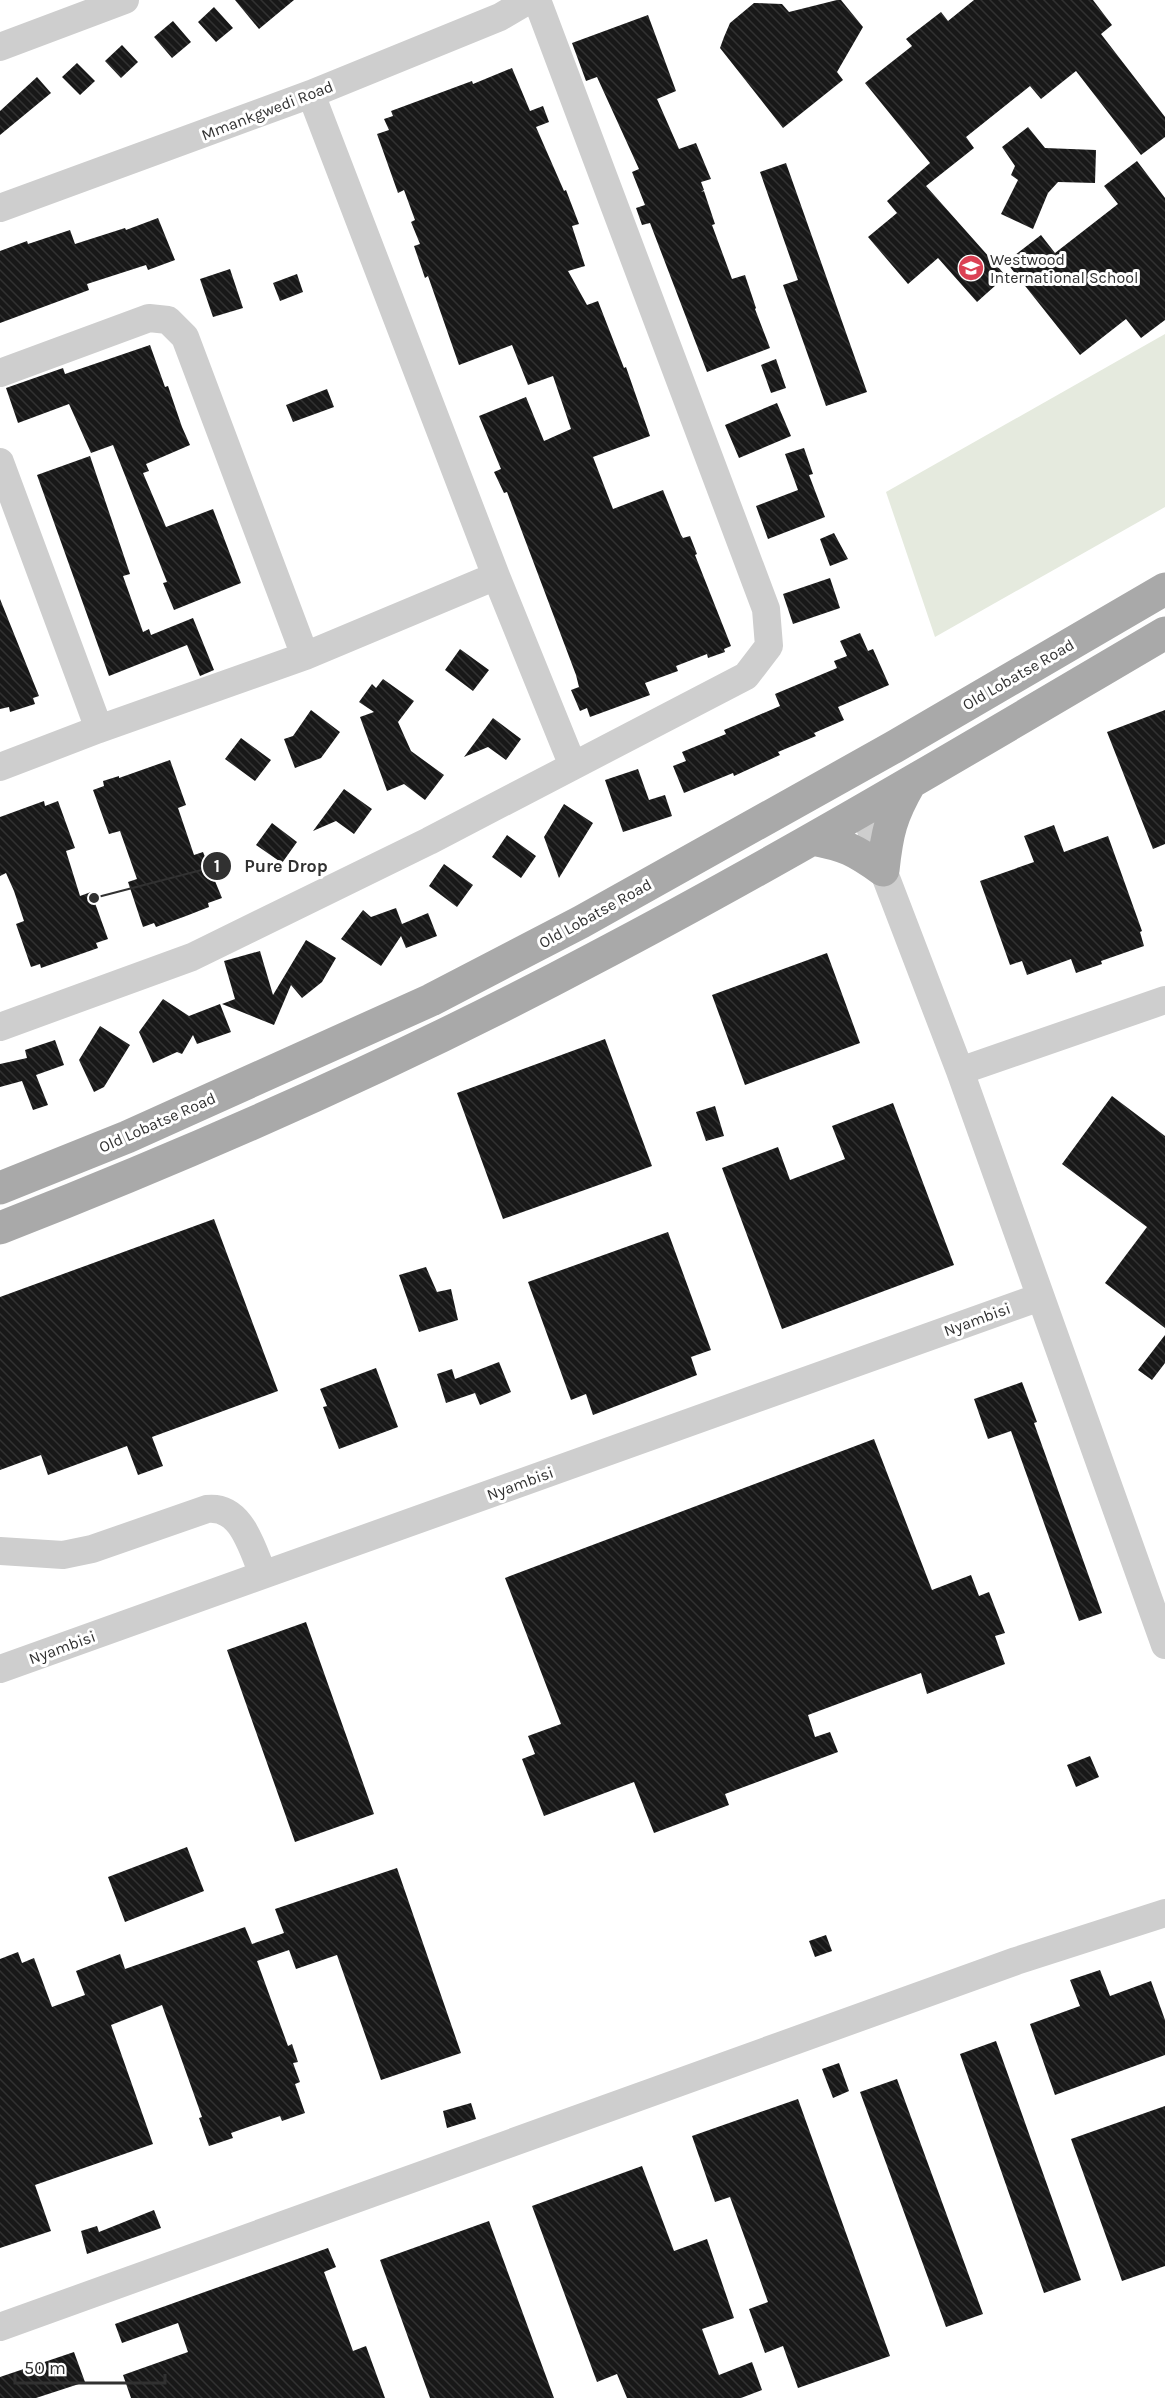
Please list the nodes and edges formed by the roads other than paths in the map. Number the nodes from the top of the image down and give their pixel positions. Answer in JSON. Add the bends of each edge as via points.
{"nodes":[{"id":1,"x":125,"y":0,"type":"edge"},
{"id":2,"x":529,"y":0,"type":"edge"},
{"id":3,"x":537,"y":0,"type":"edge"},
{"id":4,"x":0,"y":47,"type":"edge"},
{"id":5,"x":311,"y":94,"type":"junction"},
{"id":6,"x":0,"y":208,"type":"edge"},
{"id":7,"x":0,"y":373,"type":"edge"},
{"id":8,"x":0,"y":462,"type":"edge"},
{"id":9,"x":496,"y":576,"type":"junction"},
{"id":10,"x":1165,"y":589,"type":"edge"},
{"id":11,"x":1165,"y":633,"type":"edge"},
{"id":12,"x":305,"y":656,"type":"junction"},
{"id":13,"x":99,"y":729,"type":"junction"},
{"id":14,"x":894,"y":747,"type":"junction"},
{"id":15,"x":573,"y":766,"type":"junction"},
{"id":16,"x":0,"y":767,"type":"edge"},
{"id":17,"x":910,"y":783,"type":"junction"},
{"id":18,"x":821,"y":787,"type":"junction"},
{"id":19,"x":865,"y":810,"type":"junction"},
{"id":20,"x":812,"y":839,"type":"junction"},
{"id":21,"x":882,"y":870,"type":"junction"},
{"id":22,"x":1165,"y":1000,"type":"edge"},
{"id":23,"x":0,"y":1027,"type":"edge"},
{"id":24,"x":960,"y":1071,"type":"junction"},
{"id":25,"x":0,"y":1188,"type":"edge"},
{"id":26,"x":0,"y":1228,"type":"edge"},
{"id":27,"x":1040,"y":1297,"type":"junction"},
{"id":28,"x":0,"y":1551,"type":"edge"},
{"id":29,"x":263,"y":1574,"type":"junction"},
{"id":30,"x":1165,"y":1645,"type":"edge"},
{"id":31,"x":0,"y":1669,"type":"edge"},
{"id":32,"x":1165,"y":1913,"type":"edge"},
{"id":33,"x":0,"y":2327,"type":"edge"}],
"edges":[{"from":1,"to":4,"type":"street"},
{"from":2,"to":5,"type":"street","name":"Mmankgwedi Road","via":[[500,17]]},
{"from":3,"to":15,"type":"street","via":[[766,609],[769,646],[746,676]]},
{"from":5,"to":6,"type":"street","name":"Mmankgwedi Road"},
{"from":5,"to":9,"type":"street"},
{"from":7,"to":12,"type":"street","via":[[149,318],[168,320],[184,338]]},
{"from":8,"to":13,"type":"street"},
{"from":9,"to":12,"type":"street"},
{"from":9,"to":15,"type":"street"},
{"from":10,"to":14,"type":"main road","name":"Old Lobatse Road"},
{"from":11,"to":17,"type":"main road"},
{"from":12,"to":13,"type":"street"},
{"from":13,"to":16,"type":"street"},
{"from":14,"to":18,"type":"main road","name":"Old Lobatse Road"},
{"from":14,"to":19,"type":"main road"},
{"from":15,"to":23,"type":"street","via":[[192,957]]},
{"from":17,"to":19,"type":"main road"},
{"from":17,"to":21,"type":"main road","via":[[886,835]]},
{"from":18,"to":19,"type":"main road"},
{"from":18,"to":25,"type":"main road","name":"Old Lobatse Road","via":[[581,922],[431,1000],[127,1137]]},
{"from":19,"to":20,"type":"main road"},
{"from":19,"to":21,"type":"street"},
{"from":20,"to":21,"type":"main road","via":[[841,844]]},
{"from":20,"to":26,"type":"main road","via":[[594,959],[441,1037],[141,1173]]},
{"from":21,"to":24,"type":"street"},
{"from":22,"to":24,"type":"street"},
{"from":24,"to":27,"type":"street"},
{"from":27,"to":29,"type":"street","name":"Nyambisi"},
{"from":27,"to":30,"type":"street"},
{"from":28,"to":29,"type":"street","via":[[63,1555],[217,1508],[240,1525]]},
{"from":29,"to":31,"type":"street","name":"Nyambisi"},
{"from":32,"to":33,"type":"street","via":[[1016,1961]]}]}
